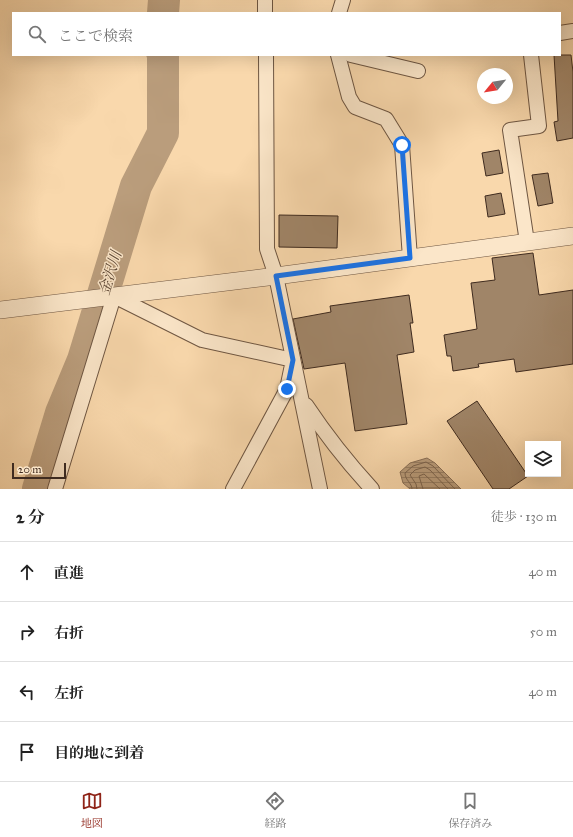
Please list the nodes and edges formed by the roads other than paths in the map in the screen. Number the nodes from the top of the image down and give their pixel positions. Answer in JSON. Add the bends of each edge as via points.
{"nodes":[{"id":1,"x":265,"y":0,"type":"edge"},
{"id":2,"x":343,"y":0,"type":"edge"},
{"id":3,"x":265,"y":12,"type":"edge"},
{"id":4,"x":339,"y":12,"type":"edge"},
{"id":5,"x":573,"y":31,"type":"edge"},
{"id":6,"x":561,"y":33,"type":"edge"},
{"id":7,"x":266,"y":56,"type":"edge"},
{"id":8,"x":338,"y":56,"type":"edge"},
{"id":9,"x":355,"y":56,"type":"edge"},
{"id":10,"x":531,"y":56,"type":"edge"},
{"id":11,"x":418,"y":71,"type":"dead end"},
{"id":12,"x":573,"y":236,"type":"edge"},
{"id":13,"x":527,"y":242,"type":"junction"},
{"id":14,"x":410,"y":258,"type":"junction"},
{"id":15,"x":276,"y":276,"type":"junction"},
{"id":16,"x":114,"y":296,"type":"junction"},
{"id":17,"x":0,"y":310,"type":"edge"},
{"id":18,"x":293,"y":360,"type":"junction"},
{"id":19,"x":301,"y":397,"type":"junction"},
{"id":20,"x":55,"y":489,"type":"edge"},
{"id":21,"x":233,"y":489,"type":"edge"},
{"id":22,"x":320,"y":489,"type":"edge"},
{"id":23,"x":372,"y":489,"type":"edge"}],
"edges":[{"from":1,"to":3,"type":"street"},
{"from":2,"to":4,"type":"street"},
{"from":5,"to":6,"type":"street"},
{"from":7,"to":15,"type":"street","via":[[266,249]]},
{"from":8,"to":14,"type":"street","via":[[349,97],[355,107],[386,119],[402,145]]},
{"from":9,"to":11,"type":"street"},
{"from":10,"to":13,"type":"street","via":[[539,126],[510,130]]},
{"from":12,"to":13,"type":"street"},
{"from":13,"to":14,"type":"street"},
{"from":14,"to":15,"type":"street"},
{"from":15,"to":16,"type":"street"},
{"from":15,"to":18,"type":"street"},
{"from":16,"to":17,"type":"street"},
{"from":16,"to":18,"type":"street","via":[[202,340]]},
{"from":16,"to":20,"type":"street"},
{"from":18,"to":19,"type":"street"},
{"from":18,"to":21,"type":"street","via":[[287,389]]},
{"from":19,"to":22,"type":"street"},
{"from":19,"to":23,"type":"street","via":[[352,468]]}]}
